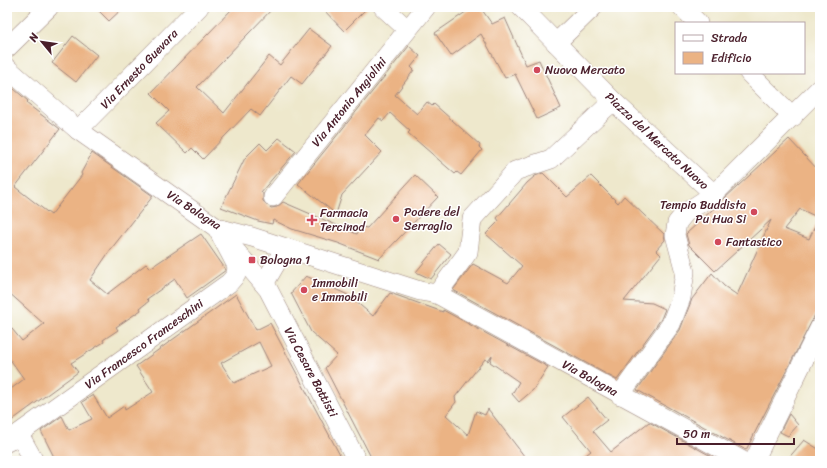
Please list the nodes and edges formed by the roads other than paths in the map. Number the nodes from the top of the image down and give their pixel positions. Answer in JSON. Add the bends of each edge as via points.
{"nodes":[{"id":1,"x":49,"y":7,"type":"edge"},
{"id":2,"x":199,"y":7,"type":"edge"},
{"id":3,"x":383,"y":7,"type":"edge"},
{"id":4,"x":426,"y":7,"type":"edge"},
{"id":5,"x":521,"y":7,"type":"edge"},
{"id":6,"x":593,"y":7,"type":"edge"},
{"id":7,"x":682,"y":7,"type":"edge"},
{"id":8,"x":697,"y":22,"type":"edge"},
{"id":9,"x":406,"y":29,"type":"junction"},
{"id":10,"x":556,"y":43,"type":"junction"},
{"id":11,"x":7,"y":48,"type":"edge"},
{"id":12,"x":7,"y":68,"type":"edge"},
{"id":13,"x":750,"y":74,"type":"edge"},
{"id":14,"x":818,"y":94,"type":"edge"},
{"id":15,"x":613,"y":101,"type":"junction"},
{"id":16,"x":793,"y":117,"type":"junction"},
{"id":17,"x":78,"y":130,"type":"junction"},
{"id":18,"x":714,"y":194,"type":"junction"},
{"id":19,"x":272,"y":197,"type":"dead end"},
{"id":20,"x":217,"y":228,"type":"junction"},
{"id":21,"x":285,"y":248,"type":"junction"},
{"id":22,"x":264,"y":284,"type":"junction"},
{"id":23,"x":437,"y":294,"type":"junction"},
{"id":24,"x":820,"y":327,"type":"edge"},
{"id":25,"x":620,"y":395,"type":"junction"},
{"id":26,"x":13,"y":438,"type":"edge"},
{"id":27,"x":34,"y":461,"type":"edge"},
{"id":28,"x":357,"y":461,"type":"edge"},
{"id":29,"x":743,"y":461,"type":"edge"},
{"id":30,"x":754,"y":461,"type":"edge"}],
"edges":[{"from":1,"to":11,"type":"street"},
{"from":2,"to":17,"type":"street","name":"Via Ernesto Guevara"},
{"from":3,"to":9,"type":"street"},
{"from":4,"to":9,"type":"street","name":"Via Antonio Angiolini"},
{"from":5,"to":10,"type":"street","name":"Piazza del Mercato Nuovo"},
{"from":6,"to":10,"type":"street"},
{"from":7,"to":8,"type":"street"},
{"from":9,"to":19,"type":"street","name":"Via Antonio Angiolini"},
{"from":10,"to":15,"type":"street","name":"Piazza del Mercato Nuovo"},
{"from":12,"to":17,"type":"street","name":"Via Bologna"},
{"from":13,"to":16,"type":"street"},
{"from":14,"to":16,"type":"street","name":"Piazza del Mercato Nuovo"},
{"from":15,"to":18,"type":"street","name":"Piazza del Mercato Nuovo"},
{"from":15,"to":23,"type":"street","via":[[552,159],[516,171],[511,176],[472,219],[468,252]]},
{"from":16,"to":18,"type":"street","name":"Piazza del Mercato Nuovo"},
{"from":17,"to":20,"type":"street","name":"Via Bologna"},
{"from":18,"to":25,"type":"street","via":[[685,213],[678,223],[675,235],[685,272],[681,298],[671,324]]},
{"from":20,"to":21,"type":"street","name":"Via Bologna"},
{"from":20,"to":22,"type":"street","name":"Via Cesare Battisti"},
{"from":20,"to":26,"type":"street","name":"Via Francesco Franceschini","via":[[237,266],[236,275],[229,283]]},
{"from":21,"to":22,"type":"street"},
{"from":21,"to":23,"type":"street","name":"Via Bologna","via":[[420,291]]},
{"from":22,"to":28,"type":"street","name":"Via Cesare Battisti"},
{"from":23,"to":25,"type":"street","name":"Via Bologna"},
{"from":24,"to":30,"type":"street"},
{"from":25,"to":29,"type":"street","name":"Via Bologna"},
{"from":26,"to":27,"type":"street"}]}
